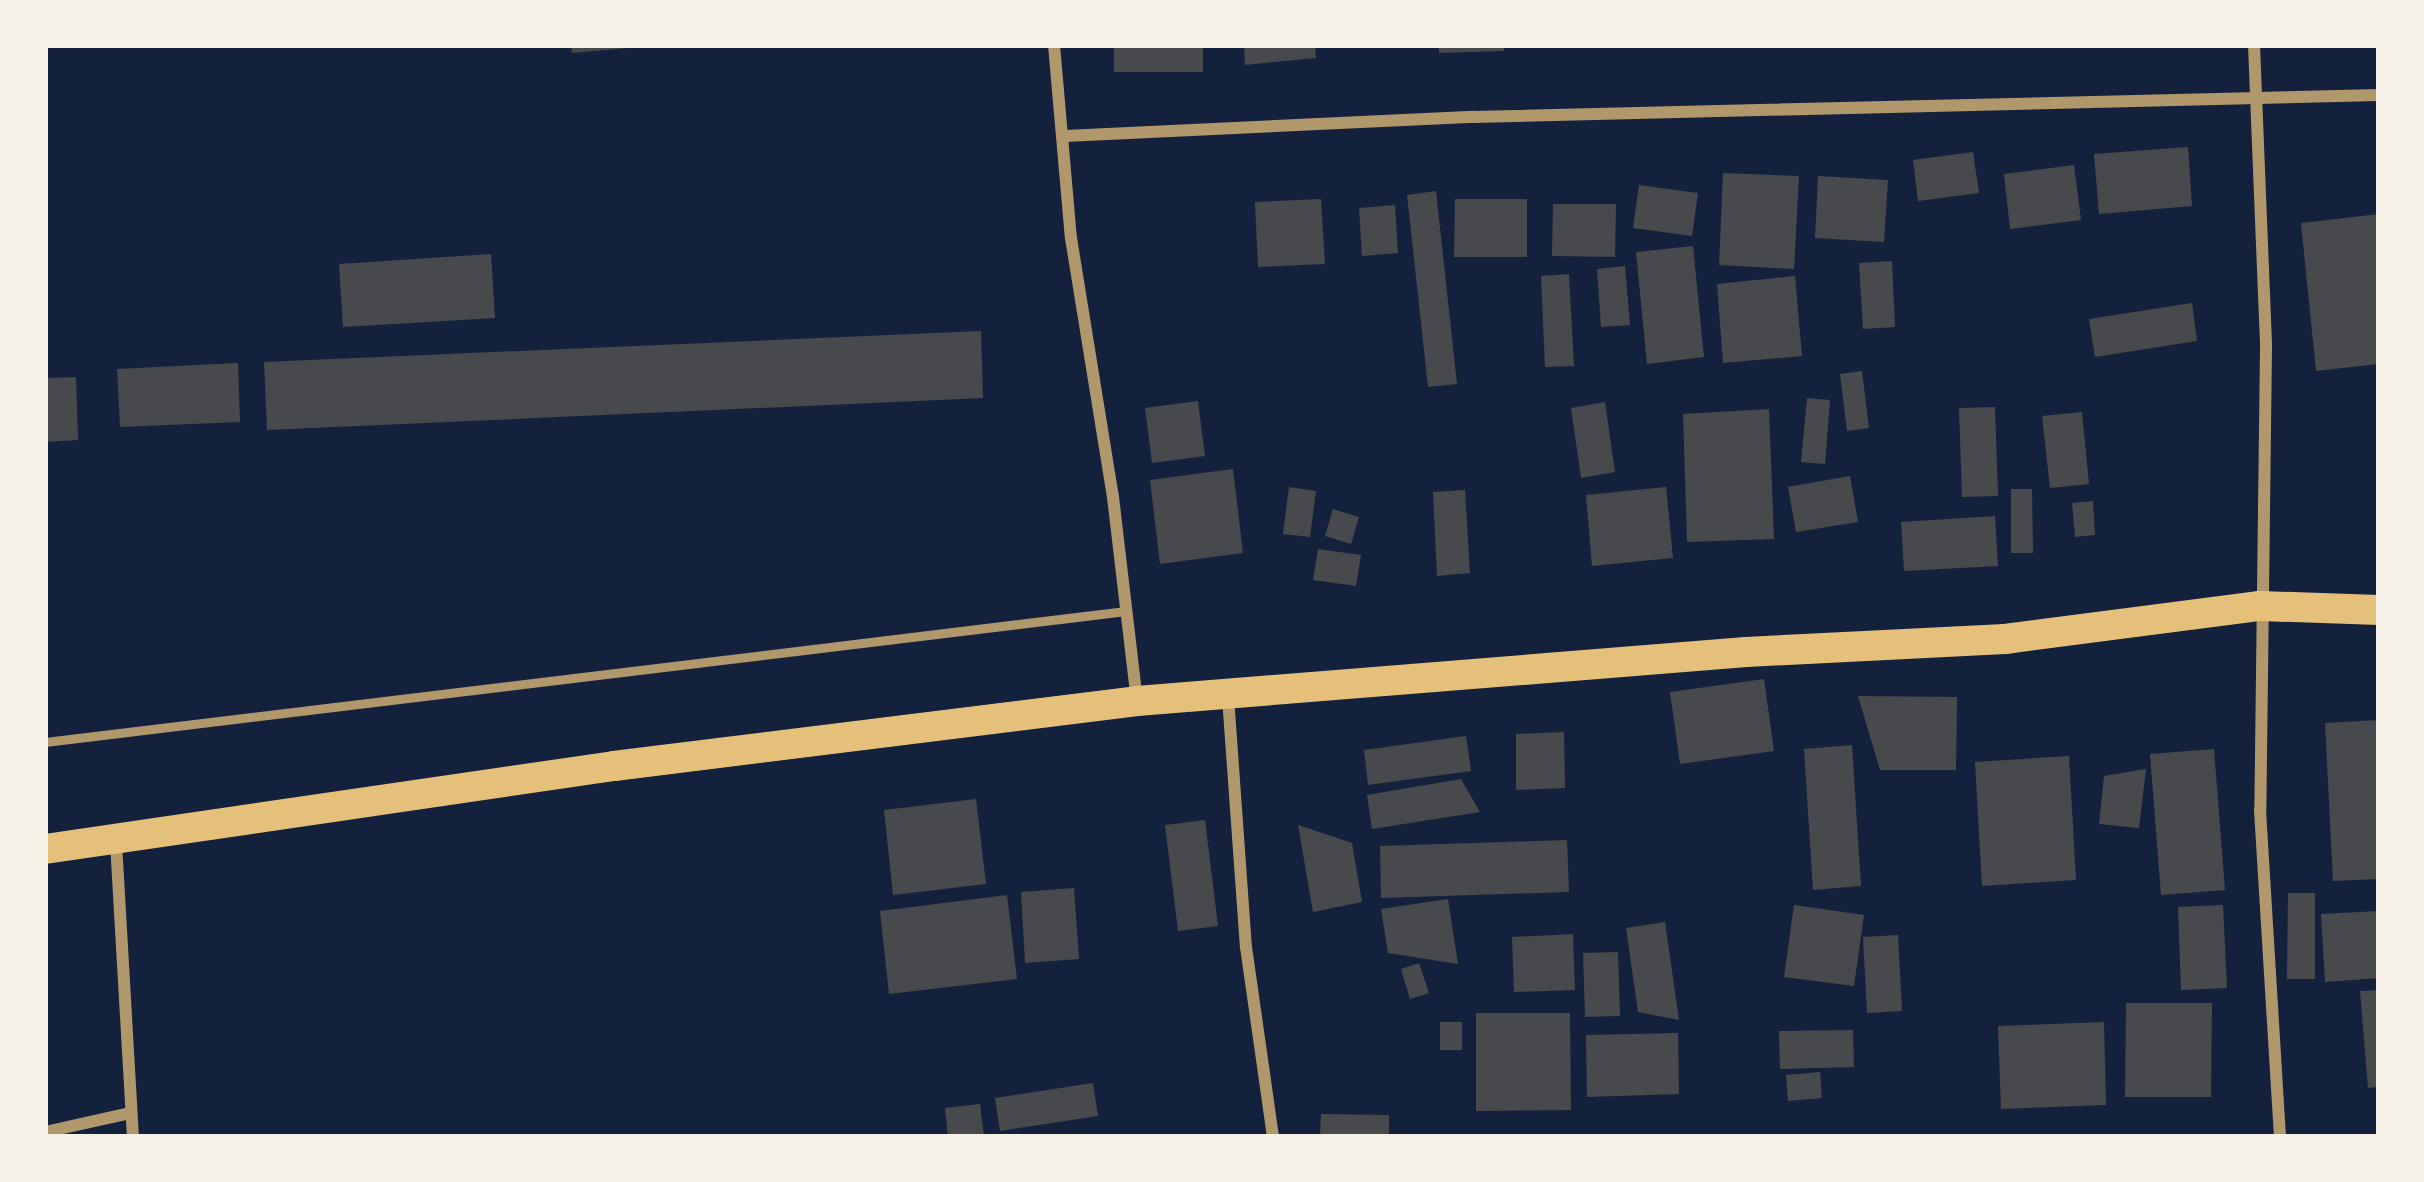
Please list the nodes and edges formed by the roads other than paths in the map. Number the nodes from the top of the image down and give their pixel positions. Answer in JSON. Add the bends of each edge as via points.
{"nodes":[{"id":1,"x":1054,"y":45,"type":"edge"},
{"id":2,"x":2254,"y":45,"type":"edge"},
{"id":3,"x":2379,"y":95,"type":"edge"},
{"id":4,"x":2258,"y":97,"type":"junction"},
{"id":5,"x":1065,"y":136,"type":"junction"},
{"id":6,"x":2260,"y":606,"type":"junction"},
{"id":7,"x":2379,"y":610,"type":"edge"},
{"id":8,"x":1126,"y":611,"type":"junction"},
{"id":9,"x":1227,"y":693,"type":"junction"},
{"id":10,"x":1137,"y":701,"type":"junction"},
{"id":11,"x":45,"y":742,"type":"edge"},
{"id":12,"x":116,"y":842,"type":"junction"},
{"id":13,"x":45,"y":849,"type":"edge"},
{"id":14,"x":131,"y":1114,"type":"junction"},
{"id":15,"x":45,"y":1132,"type":"edge"},
{"id":16,"x":134,"y":1137,"type":"edge"},
{"id":17,"x":1273,"y":1137,"type":"edge"},
{"id":18,"x":2280,"y":1137,"type":"edge"}],
"edges":[{"from":1,"to":5,"type":"street"},
{"from":2,"to":4,"type":"street"},
{"from":3,"to":4,"type":"street"},
{"from":4,"to":5,"type":"street"},
{"from":4,"to":6,"type":"street","via":[[2266,347]]},
{"from":5,"to":8,"type":"street","via":[[1071,238]]},
{"from":6,"to":7,"type":"main road"},
{"from":6,"to":9,"type":"main road","via":[[2006,639]]},
{"from":6,"to":18,"type":"street","via":[[2260,810]]},
{"from":8,"to":10,"type":"street"},
{"from":8,"to":11,"type":"lane"},
{"from":9,"to":10,"type":"main road"},
{"from":9,"to":17,"type":"street","via":[[1246,947]]},
{"from":10,"to":12,"type":"main road","via":[[614,766]]},
{"from":12,"to":13,"type":"main road"},
{"from":12,"to":14,"type":"street"},
{"from":14,"to":15,"type":"street"},
{"from":14,"to":16,"type":"street"}]}
